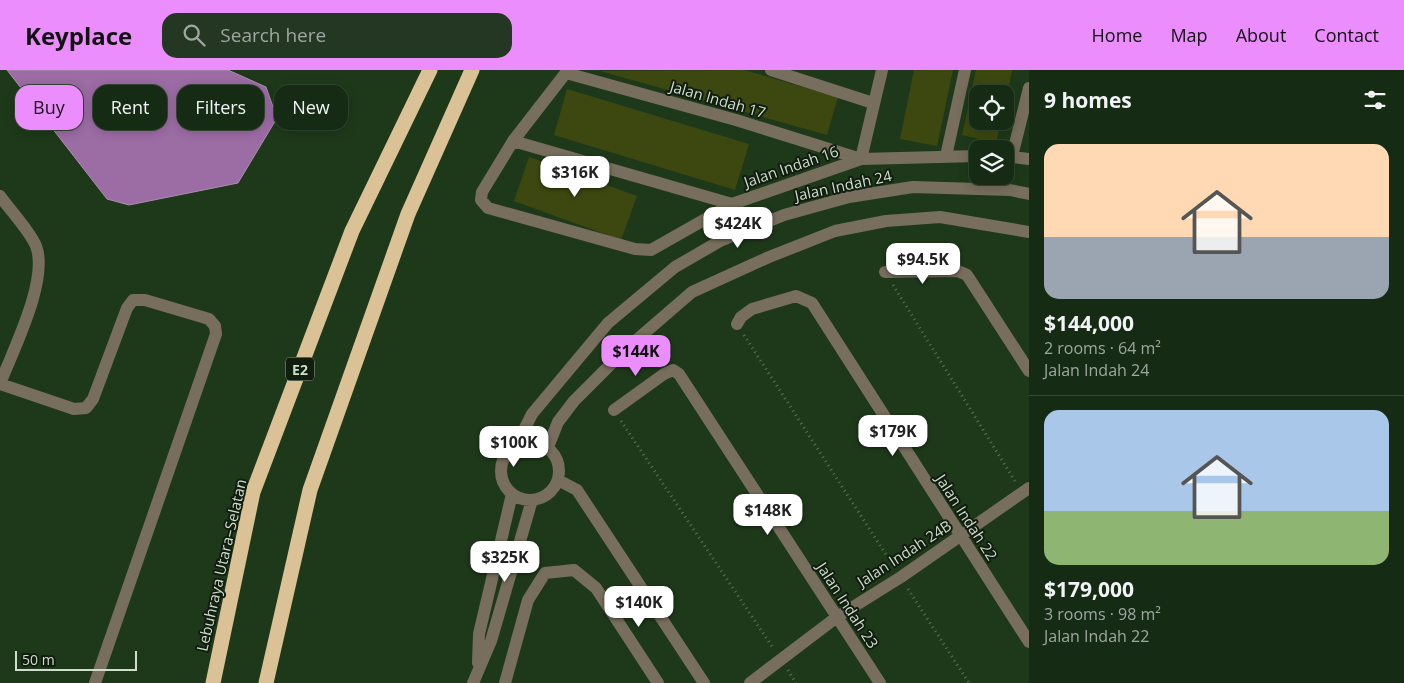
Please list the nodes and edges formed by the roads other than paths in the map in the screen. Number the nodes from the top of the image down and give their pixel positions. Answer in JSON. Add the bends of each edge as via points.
{"nodes":[{"id":1,"x":430,"y":70,"type":"edge"},
{"id":2,"x":472,"y":70,"type":"edge"},
{"id":3,"x":771,"y":70,"type":"edge"},
{"id":4,"x":882,"y":70,"type":"edge"},
{"id":5,"x":965,"y":70,"type":"edge"},
{"id":6,"x":567,"y":71,"type":"edge"},
{"id":7,"x":1029,"y":88,"type":"edge"},
{"id":8,"x":873,"y":103,"type":"junction"},
{"id":9,"x":1013,"y":140,"type":"edge"},
{"id":10,"x":513,"y":141,"type":"junction"},
{"id":11,"x":946,"y":156,"type":"junction"},
{"id":12,"x":969,"y":156,"type":"edge"},
{"id":13,"x":1014,"y":157,"type":"edge"},
{"id":14,"x":1029,"y":158,"type":"edge"},
{"id":15,"x":861,"y":159,"type":"junction"},
{"id":16,"x":1029,"y":194,"type":"edge"},
{"id":17,"x":0,"y":196,"type":"edge"},
{"id":18,"x":732,"y":204,"type":"junction"},
{"id":19,"x":1029,"y":232,"type":"edge"},
{"id":20,"x":885,"y":272,"type":"road end"},
{"id":21,"x":737,"y":324,"type":"road end"},
{"id":22,"x":1029,"y":371,"type":"edge"},
{"id":23,"x":0,"y":384,"type":"edge"},
{"id":24,"x":614,"y":410,"type":"road end"},
{"id":25,"x":517,"y":444,"type":"junction"},
{"id":26,"x":548,"y":447,"type":"junction"},
{"id":27,"x":558,"y":480,"type":"junction"},
{"id":28,"x":1026,"y":491,"type":"edge"},
{"id":29,"x":512,"y":494,"type":"junction"},
{"id":30,"x":532,"y":500,"type":"junction"},
{"id":31,"x":960,"y":536,"type":"junction"},
{"id":32,"x":837,"y":617,"type":"junction"},
{"id":33,"x":1029,"y":642,"type":"edge"},
{"id":34,"x":477,"y":668,"type":"junction"},
{"id":35,"x":95,"y":683,"type":"edge"},
{"id":36,"x":213,"y":683,"type":"edge"},
{"id":37,"x":266,"y":683,"type":"edge"},
{"id":38,"x":473,"y":683,"type":"edge"},
{"id":39,"x":505,"y":683,"type":"edge"},
{"id":40,"x":658,"y":683,"type":"edge"},
{"id":41,"x":704,"y":683,"type":"edge"},
{"id":42,"x":750,"y":683,"type":"edge"},
{"id":43,"x":880,"y":683,"type":"edge"}],
"edges":[{"from":1,"to":36,"type":"highway","name":"Lebuhraya Utara–Selatan","number":"E2","via":[[352,231],[253,492]]},
{"from":2,"to":37,"type":"highway","via":[[408,214],[310,490]]},
{"from":3,"to":8,"type":"street"},
{"from":4,"to":8,"type":"street","name":"Jalan Indah 16"},
{"from":5,"to":11,"type":"street"},
{"from":6,"to":10,"type":"street"},
{"from":6,"to":15,"type":"street","name":"Jalan Indah 17"},
{"from":7,"to":9,"type":"street"},
{"from":8,"to":15,"type":"street","name":"Jalan Indah 16"},
{"from":10,"to":18,"type":"street"},
{"from":10,"to":18,"type":"street","name":"Jalan Indah 16","via":[[482,192],[481,200],[488,208],[635,249],[651,250]]},
{"from":11,"to":12,"type":"street"},
{"from":11,"to":15,"type":"street"},
{"from":13,"to":14,"type":"street"},
{"from":15,"to":18,"type":"street","name":"Jalan Indah 16"},
{"from":16,"to":25,"type":"street","name":"Jalan Indah 24","via":[[1010,190],[913,187],[849,198],[784,215],[720,241],[675,267],[608,323],[532,414]]},
{"from":17,"to":23,"type":"street","via":[[35,244],[40,261],[38,281]]},
{"from":19,"to":26,"type":"street","via":[[940,217],[886,221],[835,232],[769,257],[692,292],[626,349],[574,401],[558,422]]},
{"from":20,"to":22,"type":"street","via":[[958,271],[967,275]]},
{"from":21,"to":31,"type":"street","name":"Jalan Indah 22","via":[[752,309],[796,296],[812,303]]},
{"from":23,"to":35,"type":"street","via":[[74,409],[86,408],[93,399],[127,308],[133,300],[145,300],[209,319],[215,326],[216,334]]},
{"from":24,"to":32,"type":"street","name":"Jalan Indah 23","via":[[673,370],[679,374]]},
{"from":25,"to":26,"type":"street","via":[[533,441]]},
{"from":25,"to":29,"type":"street","via":[[504,455],[500,472]]},
{"from":26,"to":27,"type":"street","via":[[558,460]]},
{"from":27,"to":30,"type":"street","via":[[550,493]]},
{"from":27,"to":41,"type":"street","via":[[577,490]]},
{"from":28,"to":31,"type":"street","name":"Jalan Indah 24B"},
{"from":29,"to":30,"type":"street"},
{"from":29,"to":34,"type":"street","via":[[479,634]]},
{"from":30,"to":34,"type":"street","via":[[491,641]]},
{"from":31,"to":32,"type":"street","name":"Jalan Indah 24B"},
{"from":31,"to":33,"type":"street","name":"Jalan Indah 22"},
{"from":32,"to":42,"type":"street","name":"Jalan Indah 24B"},
{"from":32,"to":43,"type":"street","name":"Jalan Indah 23"},
{"from":34,"to":38,"type":"street"},
{"from":39,"to":40,"type":"street","via":[[528,600],[545,573],[574,570],[596,588]]}]}
